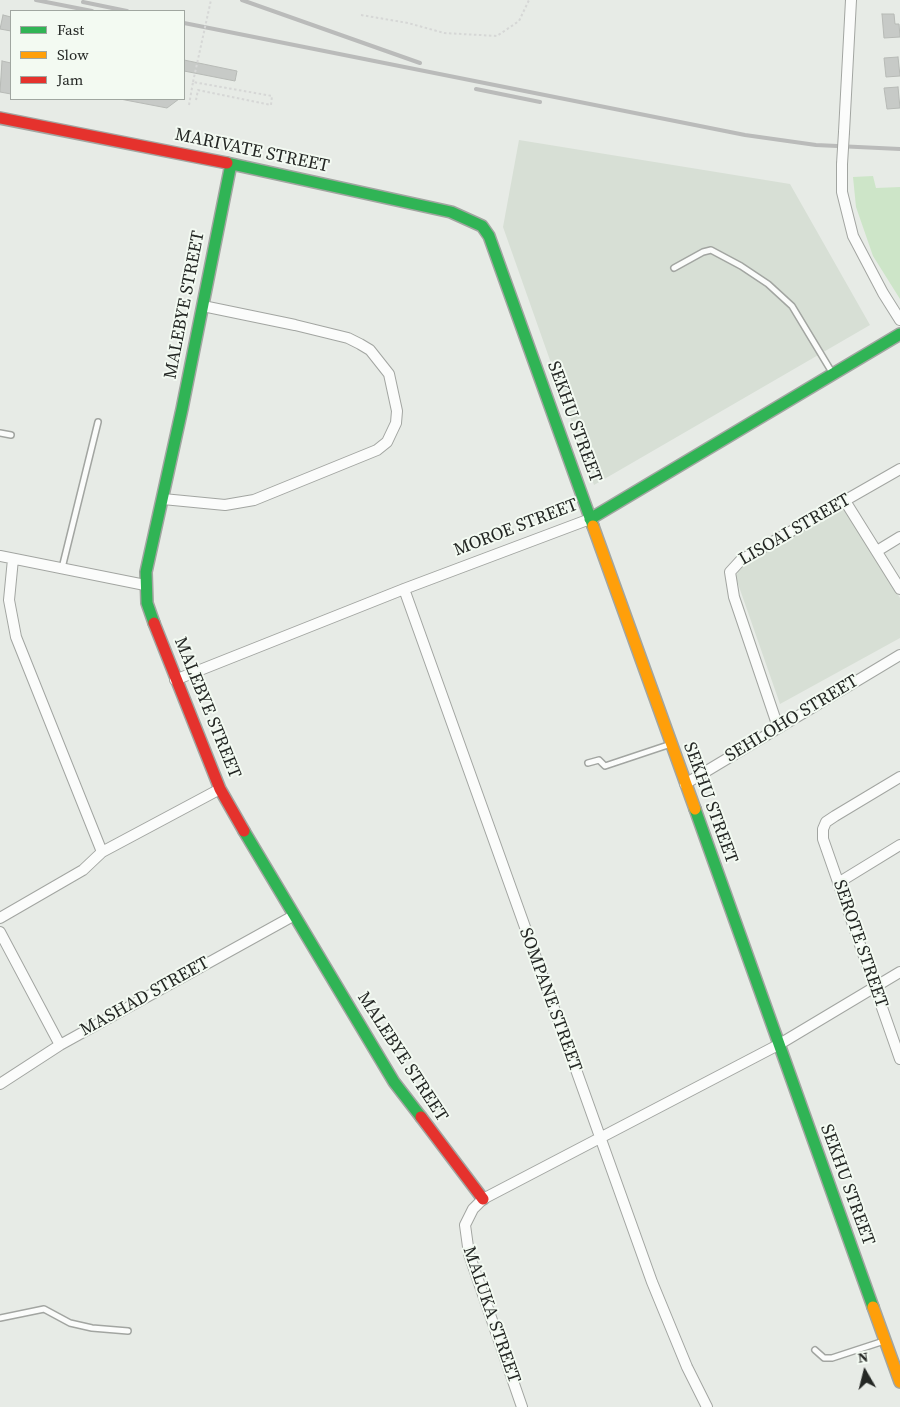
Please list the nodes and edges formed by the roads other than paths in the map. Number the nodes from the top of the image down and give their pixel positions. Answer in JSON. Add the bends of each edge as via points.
{"nodes":[{"id":1,"x":851,"y":0,"type":"edge"},
{"id":2,"x":0,"y":118,"type":"edge"},
{"id":3,"x":231,"y":164,"type":"junction"},
{"id":4,"x":489,"y":236,"type":"joint"},
{"id":5,"x":674,"y":268,"type":"dead end"},
{"id":6,"x":203,"y":306,"type":"junction"},
{"id":7,"x":900,"y":320,"type":"edge"},
{"id":8,"x":900,"y":334,"type":"edge"},
{"id":9,"x":833,"y":374,"type":"junction"},
{"id":10,"x":98,"y":422,"type":"dead end"},
{"id":11,"x":0,"y":433,"type":"edge"},
{"id":12,"x":11,"y":435,"type":"dead end"},
{"id":13,"x":900,"y":469,"type":"edge"},
{"id":14,"x":163,"y":499,"type":"junction"},
{"id":15,"x":845,"y":501,"type":"junction"},
{"id":16,"x":590,"y":519,"type":"junction"},
{"id":17,"x":900,"y":537,"type":"edge"},
{"id":18,"x":877,"y":551,"type":"junction"},
{"id":19,"x":0,"y":556,"type":"edge"},
{"id":20,"x":13,"y":559,"type":"junction"},
{"id":21,"x":62,"y":568,"type":"junction"},
{"id":22,"x":144,"y":585,"type":"junction"},
{"id":23,"x":404,"y":589,"type":"junction"},
{"id":24,"x":900,"y":589,"type":"edge"},
{"id":25,"x":900,"y":655,"type":"edge"},
{"id":26,"x":175,"y":680,"type":"junction"},
{"id":27,"x":778,"y":727,"type":"junction"},
{"id":28,"x":671,"y":744,"type":"junction"},
{"id":29,"x":588,"y":763,"type":"dead end"},
{"id":30,"x":900,"y":776,"type":"edge"},
{"id":31,"x":685,"y":784,"type":"junction"},
{"id":32,"x":220,"y":789,"type":"junction"},
{"id":33,"x":900,"y":845,"type":"edge"},
{"id":34,"x":102,"y":852,"type":"junction"},
{"id":35,"x":838,"y":883,"type":"junction"},
{"id":36,"x":293,"y":916,"type":"junction"},
{"id":37,"x":0,"y":918,"type":"edge"},
{"id":38,"x":0,"y":932,"type":"edge"},
{"id":39,"x":900,"y":972,"type":"edge"},
{"id":40,"x":874,"y":987,"type":"junction"},
{"id":41,"x":889,"y":1026,"type":"junction"},
{"id":42,"x":900,"y":1035,"type":"edge"},
{"id":43,"x":60,"y":1045,"type":"junction"},
{"id":44,"x":778,"y":1045,"type":"junction"},
{"id":45,"x":900,"y":1059,"type":"edge"},
{"id":46,"x":0,"y":1084,"type":"edge"},
{"id":47,"x":600,"y":1139,"type":"junction"},
{"id":48,"x":482,"y":1199,"type":"junction"},
{"id":49,"x":0,"y":1318,"type":"edge"},
{"id":50,"x":128,"y":1331,"type":"dead end"},
{"id":51,"x":885,"y":1341,"type":"junction"},
{"id":52,"x":815,"y":1350,"type":"dead end"},
{"id":53,"x":900,"y":1382,"type":"edge"},
{"id":54,"x":522,"y":1407,"type":"edge"},
{"id":55,"x":707,"y":1407,"type":"edge"}],
"edges":[{"from":1,"to":7,"type":"street","bridge":true,"via":[[842,192],[853,236]]},
{"from":2,"to":3,"type":"street","name":"MARIVATE STREET"},
{"from":3,"to":4,"type":"street","name":"MARIVATE STREET","via":[[451,212],[482,226]]},
{"from":3,"to":6,"type":"street","name":"MALEBYE STREET"},
{"from":4,"to":16,"type":"street","name":"SEKHU STREET"},
{"from":5,"to":9,"type":"lane","via":[[711,250],[768,284],[792,306]]},
{"from":6,"to":14,"type":"street","name":"MALEBYE STREET"},
{"from":6,"to":14,"type":"street","via":[[348,338],[370,350],[388,374],[397,411],[396,423],[387,442],[377,450],[254,500],[225,505]]},
{"from":8,"to":9,"type":"street","name":"MOROE STREET"},
{"from":9,"to":16,"type":"street","name":"MOROE STREET"},
{"from":10,"to":21,"type":"lane"},
{"from":11,"to":12,"type":"lane"},
{"from":13,"to":15,"type":"street","name":"LISOAI STREET"},
{"from":14,"to":22,"type":"street","name":"MALEBYE STREET"},
{"from":15,"to":18,"type":"street"},
{"from":15,"to":27,"type":"street","name":"LISOAI STREET","via":[[740,560],[730,572],[734,597]]},
{"from":16,"to":23,"type":"street","name":"MOROE STREET"},
{"from":16,"to":28,"type":"street","name":"SEKHU STREET"},
{"from":17,"to":18,"type":"street"},
{"from":18,"to":24,"type":"street"},
{"from":19,"to":20,"type":"street"},
{"from":20,"to":21,"type":"street"},
{"from":20,"to":34,"type":"street","via":[[9,600],[16,637]]},
{"from":21,"to":22,"type":"street"},
{"from":22,"to":26,"type":"street","name":"MALEBYE STREET","via":[[147,603]]},
{"from":23,"to":26,"type":"street","name":"MOROE STREET"},
{"from":23,"to":47,"type":"street","name":"SOMPANE STREET"},
{"from":25,"to":27,"type":"street","name":"SEHLOHO STREET"},
{"from":26,"to":32,"type":"street","name":"MALEBYE STREET"},
{"from":27,"to":31,"type":"street","name":"SEHLOHO STREET"},
{"from":28,"to":29,"type":"lane","via":[[605,766],[599,760]]},
{"from":28,"to":31,"type":"street","name":"SEKHU STREET"},
{"from":30,"to":35,"type":"street","name":"SEROTE STREET","via":[[826,822],[823,839]]},
{"from":31,"to":44,"type":"street","name":"SEKHU STREET"},
{"from":32,"to":34,"type":"street"},
{"from":32,"to":36,"type":"street","name":"MALEBYE STREET"},
{"from":33,"to":35,"type":"street"},
{"from":34,"to":37,"type":"street","via":[[83,870]]},
{"from":35,"to":40,"type":"street","name":"SEROTE STREET"},
{"from":36,"to":43,"type":"street","name":"MASHAD STREET"},
{"from":36,"to":48,"type":"street","name":"MALEBYE STREET","via":[[394,1082]]},
{"from":38,"to":43,"type":"street"},
{"from":39,"to":40,"type":"street"},
{"from":40,"to":41,"type":"street","name":"SEROTE STREET"},
{"from":40,"to":44,"type":"street"},
{"from":41,"to":42,"type":"street"},
{"from":41,"to":45,"type":"street","name":"SEROTE STREET"},
{"from":43,"to":46,"type":"street","name":"MASHAD STREET"},
{"from":44,"to":47,"type":"street"},
{"from":44,"to":51,"type":"street","name":"SEKHU STREET"},
{"from":47,"to":48,"type":"street"},
{"from":47,"to":55,"type":"street","name":"SOMPANE STREET","via":[[652,1282]]},
{"from":48,"to":54,"type":"street","name":"MALUKA STREET","via":[[465,1225],[465,1238]]},
{"from":49,"to":50,"type":"lane","via":[[44,1309],[70,1324]]},
{"from":51,"to":52,"type":"lane","via":[[832,1358],[824,1358]]},
{"from":51,"to":53,"type":"street","name":"SEKHU STREET"}]}
